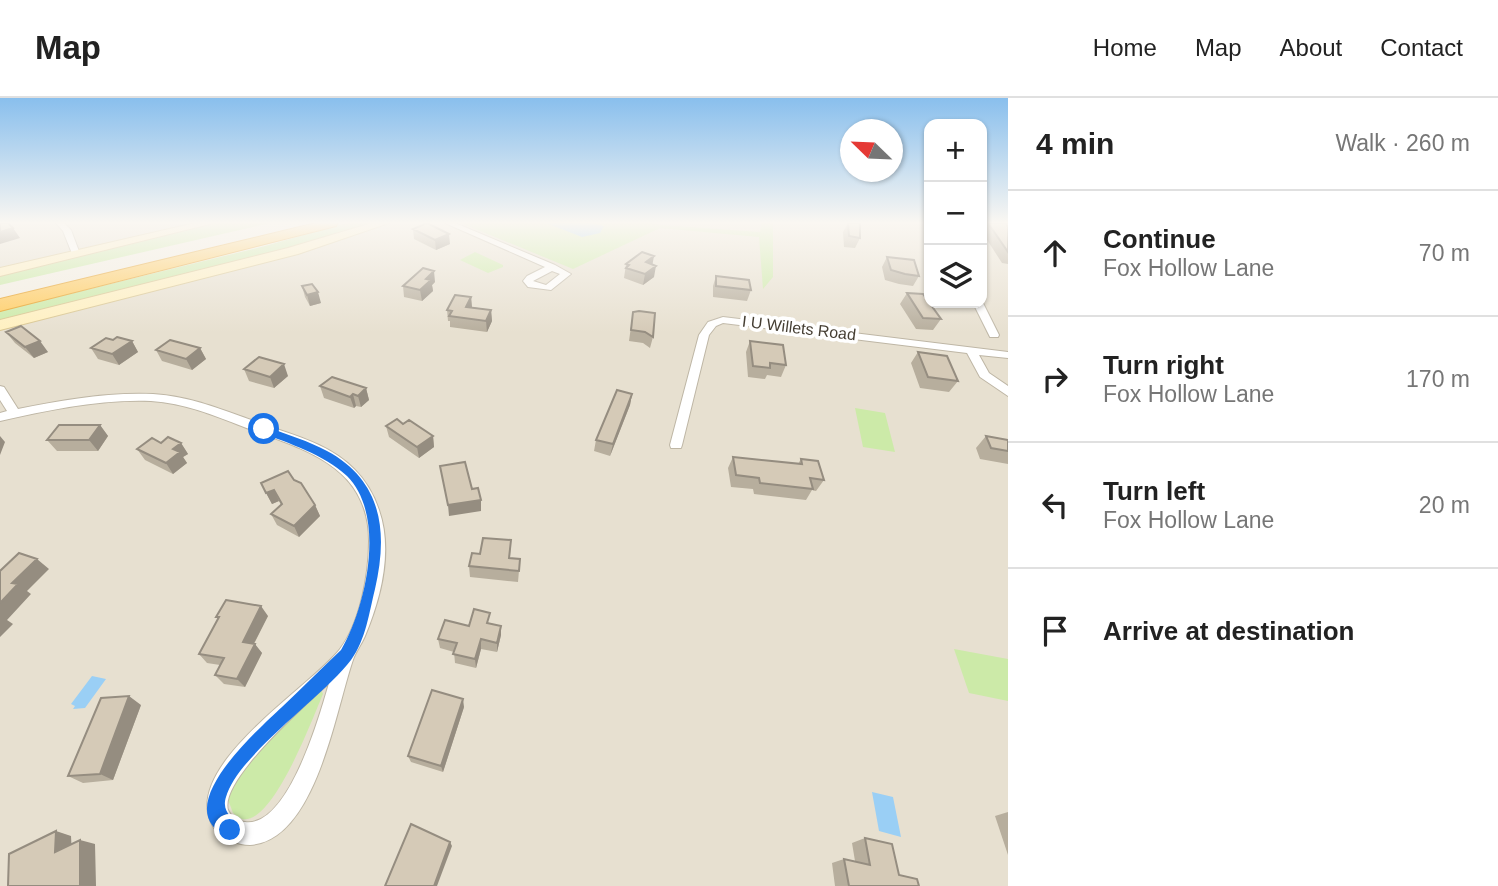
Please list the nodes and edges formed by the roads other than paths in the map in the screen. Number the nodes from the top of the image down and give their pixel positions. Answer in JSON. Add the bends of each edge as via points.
{"nodes":[{"id":1,"x":52,"y":260,"type":"edge"},
{"id":2,"x":135,"y":260,"type":"edge"},
{"id":3,"x":187,"y":260,"type":"edge"},
{"id":4,"x":259,"y":260,"type":"edge"},
{"id":5,"x":535,"y":260,"type":"edge"},
{"id":6,"x":552,"y":267,"type":"dead end"},
{"id":7,"x":0,"y":272,"type":"edge"},
{"id":8,"x":0,"y":292,"type":"edge"},
{"id":9,"x":0,"y":305,"type":"edge"},
{"id":10,"x":980,"y":308,"type":"edge"},
{"id":11,"x":0,"y":325,"type":"edge"},
{"id":12,"x":994,"y":335,"type":"dead end"},
{"id":13,"x":971,"y":350,"type":"junction"},
{"id":14,"x":1008,"y":355,"type":"edge"},
{"id":15,"x":0,"y":390,"type":"edge"},
{"id":16,"x":1008,"y":392,"type":"edge"},
{"id":17,"x":7,"y":415,"type":"edge"},
{"id":18,"x":676,"y":445,"type":"dead end"},
{"id":19,"x":346,"y":655,"type":"junction"}],
"edges":[{"from":1,"to":7,"type":"main road"},
{"from":2,"to":8,"type":"highway"},
{"from":3,"to":9,"type":"highway"},
{"from":4,"to":11,"type":"main road"},
{"from":5,"to":6,"type":"street"},
{"from":10,"to":12,"type":"street"},
{"from":13,"to":14,"type":"street","name":"I U Willets Road"},
{"from":13,"to":16,"type":"street","via":[[984,375]]},
{"from":13,"to":18,"type":"street","name":"I U Willets Road","via":[[716,321],[704,335]]},
{"from":15,"to":17,"type":"street"},
{"from":17,"to":19,"type":"street","via":[[124,399],[170,399],[279,435],[338,463],[365,491],[375,521],[376,559],[366,606]]},
{"from":19,"to":19,"type":"street","via":[[239,761],[216,800],[220,820],[230,830],[245,834],[263,831],[294,797],[326,728]]}]}
